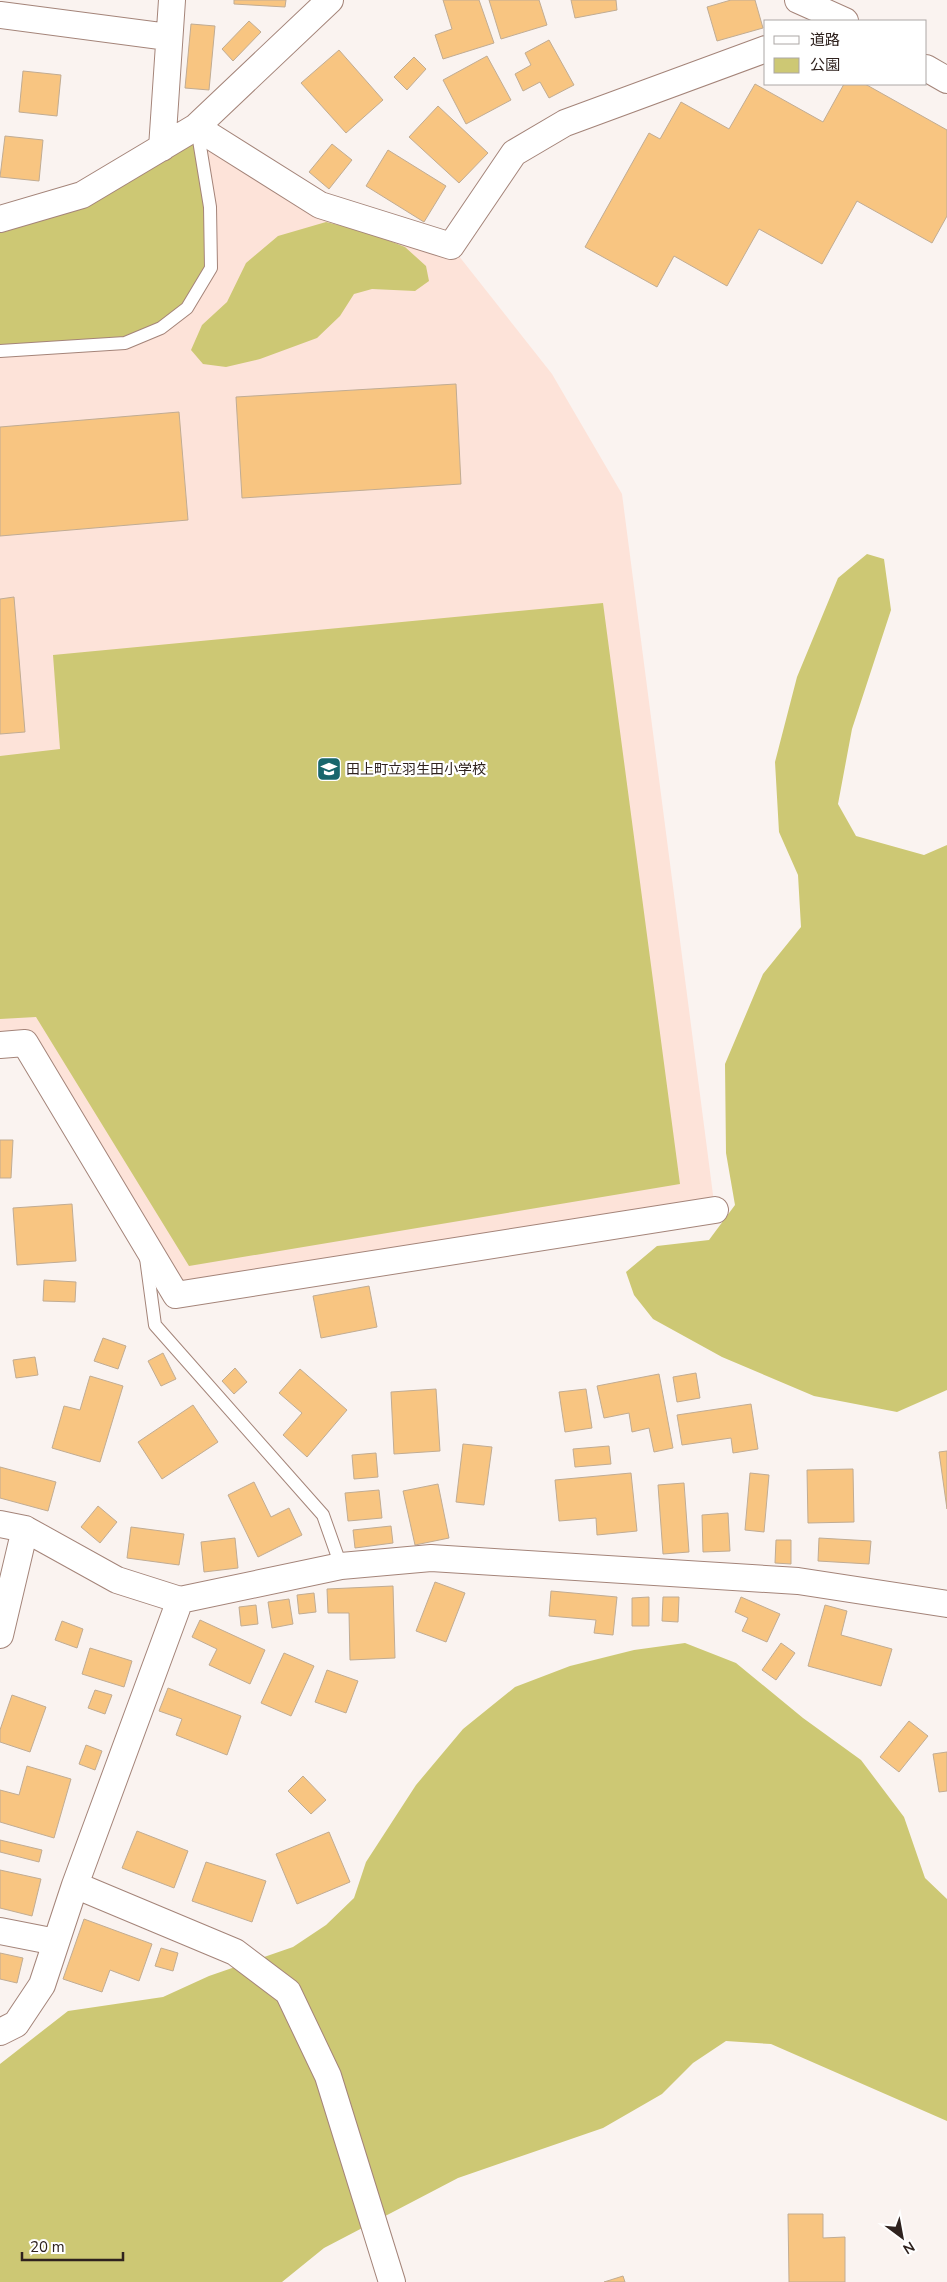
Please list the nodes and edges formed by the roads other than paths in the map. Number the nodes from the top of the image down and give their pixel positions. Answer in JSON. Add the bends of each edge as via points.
{"nodes":[{"id":1,"x":172,"y":0,"type":"edge"},
{"id":2,"x":330,"y":0,"type":"edge"},
{"id":3,"x":798,"y":0,"type":"edge"},
{"id":4,"x":0,"y":14,"type":"edge"},
{"id":5,"x":841,"y":20,"type":"edge"},
{"id":6,"x":168,"y":36,"type":"junction"},
{"id":7,"x":764,"y":50,"type":"edge"},
{"id":8,"x":927,"y":69,"type":"edge"},
{"id":9,"x":947,"y":80,"type":"edge"},
{"id":10,"x":196,"y":127,"type":"junction"},
{"id":11,"x":162,"y":148,"type":"junction"},
{"id":12,"x":0,"y":219,"type":"edge"},
{"id":13,"x":0,"y":351,"type":"edge"},
{"id":14,"x":0,"y":1045,"type":"edge"},
{"id":15,"x":715,"y":1210,"type":"dead end"},
{"id":16,"x":144,"y":1241,"type":"junction"},
{"id":17,"x":0,"y":1524,"type":"edge"},
{"id":18,"x":25,"y":1529,"type":"junction"},
{"id":19,"x":341,"y":1566,"type":"junction"},
{"id":20,"x":180,"y":1600,"type":"junction"},
{"id":21,"x":947,"y":1604,"type":"edge"},
{"id":22,"x":0,"y":1635,"type":"edge"},
{"id":23,"x":75,"y":1885,"type":"junction"},
{"id":24,"x":0,"y":1931,"type":"edge"},
{"id":25,"x":56,"y":1942,"type":"junction"},
{"id":26,"x":0,"y":2032,"type":"edge"},
{"id":27,"x":392,"y":2282,"type":"edge"}],
"edges":[{"from":1,"to":6,"type":"street"},
{"from":2,"to":10,"type":"street"},
{"from":3,"to":5,"type":"street"},
{"from":4,"to":6,"type":"street"},
{"from":6,"to":11,"type":"street"},
{"from":7,"to":10,"type":"street","via":[[565,123],[514,153],[451,246],[320,205]]},
{"from":8,"to":9,"type":"street"},
{"from":10,"to":11,"type":"street"},
{"from":10,"to":13,"type":"lane","via":[[210,207],[211,268],[187,308],[161,328],[125,343]]},
{"from":11,"to":12,"type":"street","via":[[82,195]]},
{"from":14,"to":16,"type":"street","via":[[25,1043]]},
{"from":15,"to":16,"type":"street","via":[[176,1295]]},
{"from":16,"to":19,"type":"lane","via":[[155,1325],[323,1515]]},
{"from":17,"to":18,"type":"street"},
{"from":18,"to":20,"type":"street","via":[[117,1580]]},
{"from":18,"to":22,"type":"street"},
{"from":19,"to":20,"type":"street"},
{"from":19,"to":21,"type":"street","via":[[431,1558],[798,1581]]},
{"from":20,"to":23,"type":"street"},
{"from":23,"to":25,"type":"street"},
{"from":23,"to":27,"type":"street","via":[[234,1952],[288,1992],[328,2076]]},
{"from":24,"to":25,"type":"street"},
{"from":25,"to":26,"type":"street","via":[[42,1985],[16,2024]]}]}
